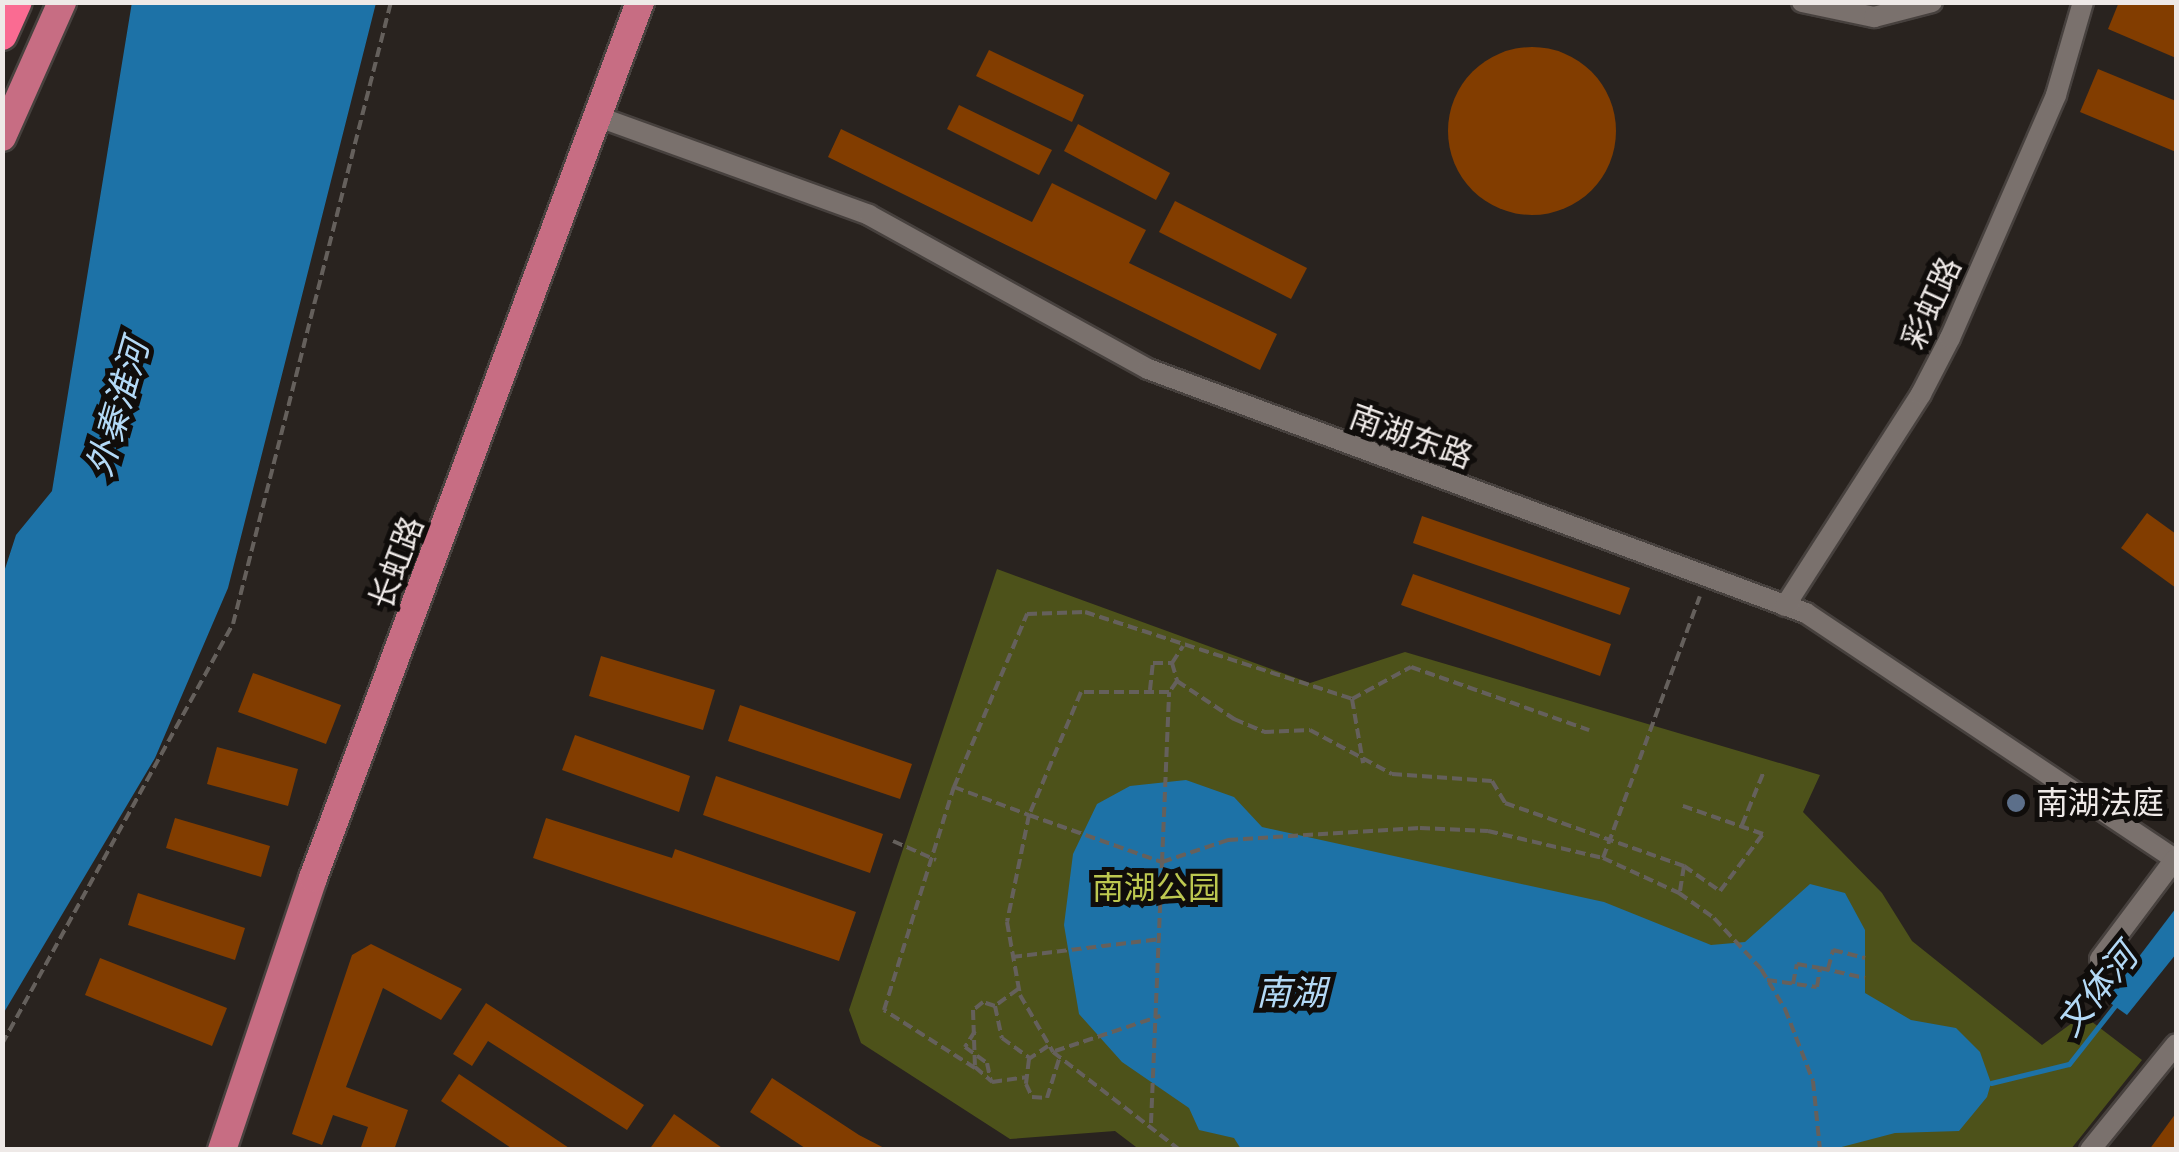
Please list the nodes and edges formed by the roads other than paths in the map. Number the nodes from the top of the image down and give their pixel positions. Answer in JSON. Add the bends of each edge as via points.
{"nodes":[{"id":1,"x":17,"y":2,"type":"edge"},
{"id":2,"x":62,"y":2,"type":"edge"},
{"id":3,"x":640,"y":2,"type":"edge"},
{"id":4,"x":1802,"y":2,"type":"edge"},
{"id":5,"x":1932,"y":2,"type":"edge"},
{"id":6,"x":2084,"y":2,"type":"edge"},
{"id":7,"x":2,"y":35,"type":"edge"},
{"id":8,"x":599,"y":117,"type":"junction"},
{"id":9,"x":2,"y":137,"type":"edge"},
{"id":10,"x":1785,"y":606,"type":"junction"},
{"id":11,"x":2176,"y":860,"type":"edge"},
{"id":12,"x":2100,"y":959,"type":"dead end"},
{"id":13,"x":2176,"y":1044,"type":"edge"},
{"id":14,"x":222,"y":1150,"type":"edge"},
{"id":15,"x":2090,"y":1150,"type":"edge"}],
"edges":[{"from":1,"to":7,"type":"highway"},
{"from":2,"to":9,"type":"main road"},
{"from":3,"to":8,"type":"main road","name":"长虹路"},
{"from":4,"to":5,"type":"street","via":[[1874,17]]},
{"from":6,"to":10,"type":"street","name":"彩虹路","via":[[2056,96],[1950,338]]},
{"from":8,"to":10,"type":"street","name":"南湖东路","via":[[870,215],[1148,369]]},
{"from":8,"to":14,"type":"main road","name":"长虹路","via":[[313,878]]},
{"from":10,"to":11,"type":"street","name":"南湖东路","via":[[1806,613]]},
{"from":11,"to":12,"type":"street"},
{"from":13,"to":15,"type":"street"}]}
